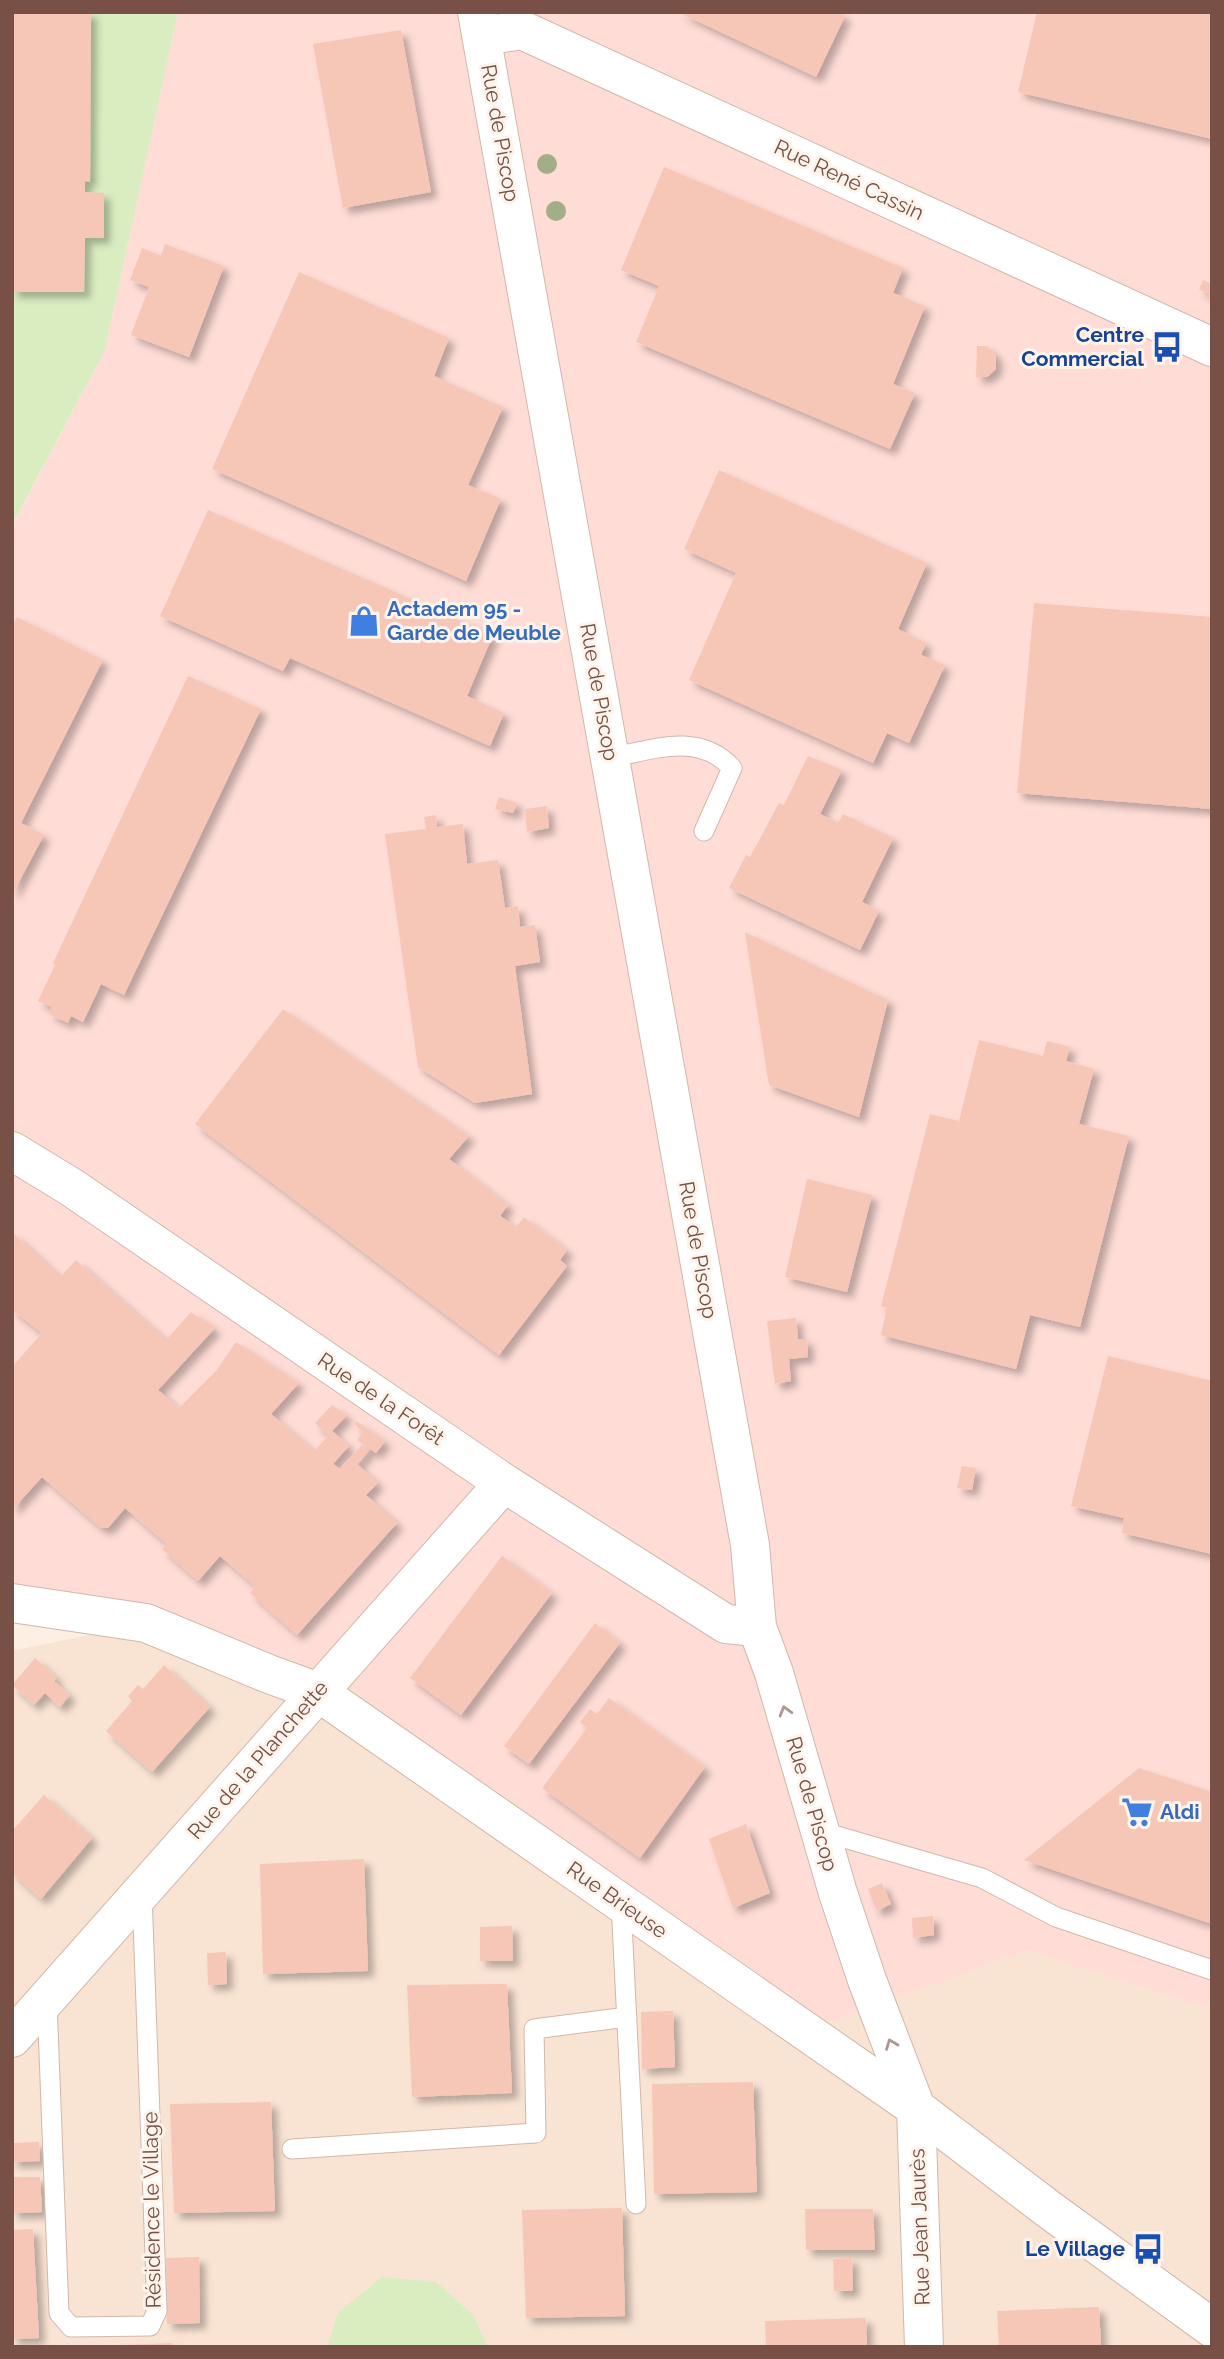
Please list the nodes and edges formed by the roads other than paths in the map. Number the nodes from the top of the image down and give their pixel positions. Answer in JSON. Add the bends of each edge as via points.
{"nodes":[{"id":1,"x":480,"y":24,"type":"edge"},
{"id":2,"x":1212,"y":347,"type":"edge"},
{"id":3,"x":610,"y":758,"type":"junction"},
{"id":4,"x":704,"y":831,"type":"dead end"},
{"id":5,"x":12,"y":1151,"type":"edge"},
{"id":6,"x":504,"y":1483,"type":"junction"},
{"id":7,"x":12,"y":1603,"type":"edge"},
{"id":8,"x":757,"y":1627,"type":"junction"},
{"id":9,"x":318,"y":1692,"type":"junction"},
{"id":10,"x":820,"y":1831,"type":"junction"},
{"id":11,"x":142,"y":1892,"type":"junction"},
{"id":12,"x":621,"y":1902,"type":"junction"},
{"id":13,"x":1212,"y":1970,"type":"edge"},
{"id":14,"x":47,"y":2000,"type":"junction"},
{"id":15,"x":627,"y":2017,"type":"junction"},
{"id":16,"x":12,"y":2038,"type":"edge"},
{"id":17,"x":916,"y":2108,"type":"junction"},
{"id":18,"x":292,"y":2149,"type":"dead end"},
{"id":19,"x":636,"y":2204,"type":"dead end"},
{"id":20,"x":1212,"y":2328,"type":"edge"},
{"id":21,"x":924,"y":2347,"type":"edge"}],
"edges":[{"from":1,"to":2,"type":"street","name":"Rue René Cassin","via":[[522,30]]},
{"from":1,"to":3,"type":"street","name":"Rue de Piscop"},
{"from":3,"to":4,"type":"lane","via":[[671,745],[700,748],[723,758],[732,768]]},
{"from":3,"to":8,"type":"street","name":"Rue de Piscop","via":[[750,1545]]},
{"from":5,"to":6,"type":"street","name":"Rue de la Forêt"},
{"from":6,"to":8,"type":"street","name":"Rue de la Forêt","via":[[726,1624]]},
{"from":6,"to":9,"type":"street","name":"Rue de la Planchette"},
{"from":7,"to":9,"type":"street","name":"Rue Brieuse","via":[[146,1623]]},
{"from":10,"to":8,"type":"street","name":"Rue de Piscop","one_way":true},
{"from":9,"to":11,"type":"street","name":"Rue de la Planchette"},
{"from":9,"to":12,"type":"street","name":"Rue Brieuse"},
{"from":10,"to":13,"type":"lane","via":[[982,1878],[1056,1917]]},
{"from":17,"to":10,"type":"street","name":"Rue de Piscop","one_way":true,"via":[[867,1980]]},
{"from":11,"to":14,"type":"street","name":"Rue de la Planchette"},
{"from":11,"to":14,"type":"lane","name":"Résidence le Village","via":[[157,2311],[150,2326],[71,2328],[59,2313]]},
{"from":12,"to":15,"type":"lane"},
{"from":12,"to":17,"type":"street","name":"Rue Brieuse"},
{"from":14,"to":16,"type":"street","name":"Rue de la Planchette"},
{"from":15,"to":18,"type":"lane","via":[[534,2029],[536,2133]]},
{"from":15,"to":19,"type":"lane"},
{"from":17,"to":20,"type":"street"},
{"from":17,"to":21,"type":"street","name":"Rue Jean Jaurès"}]}
